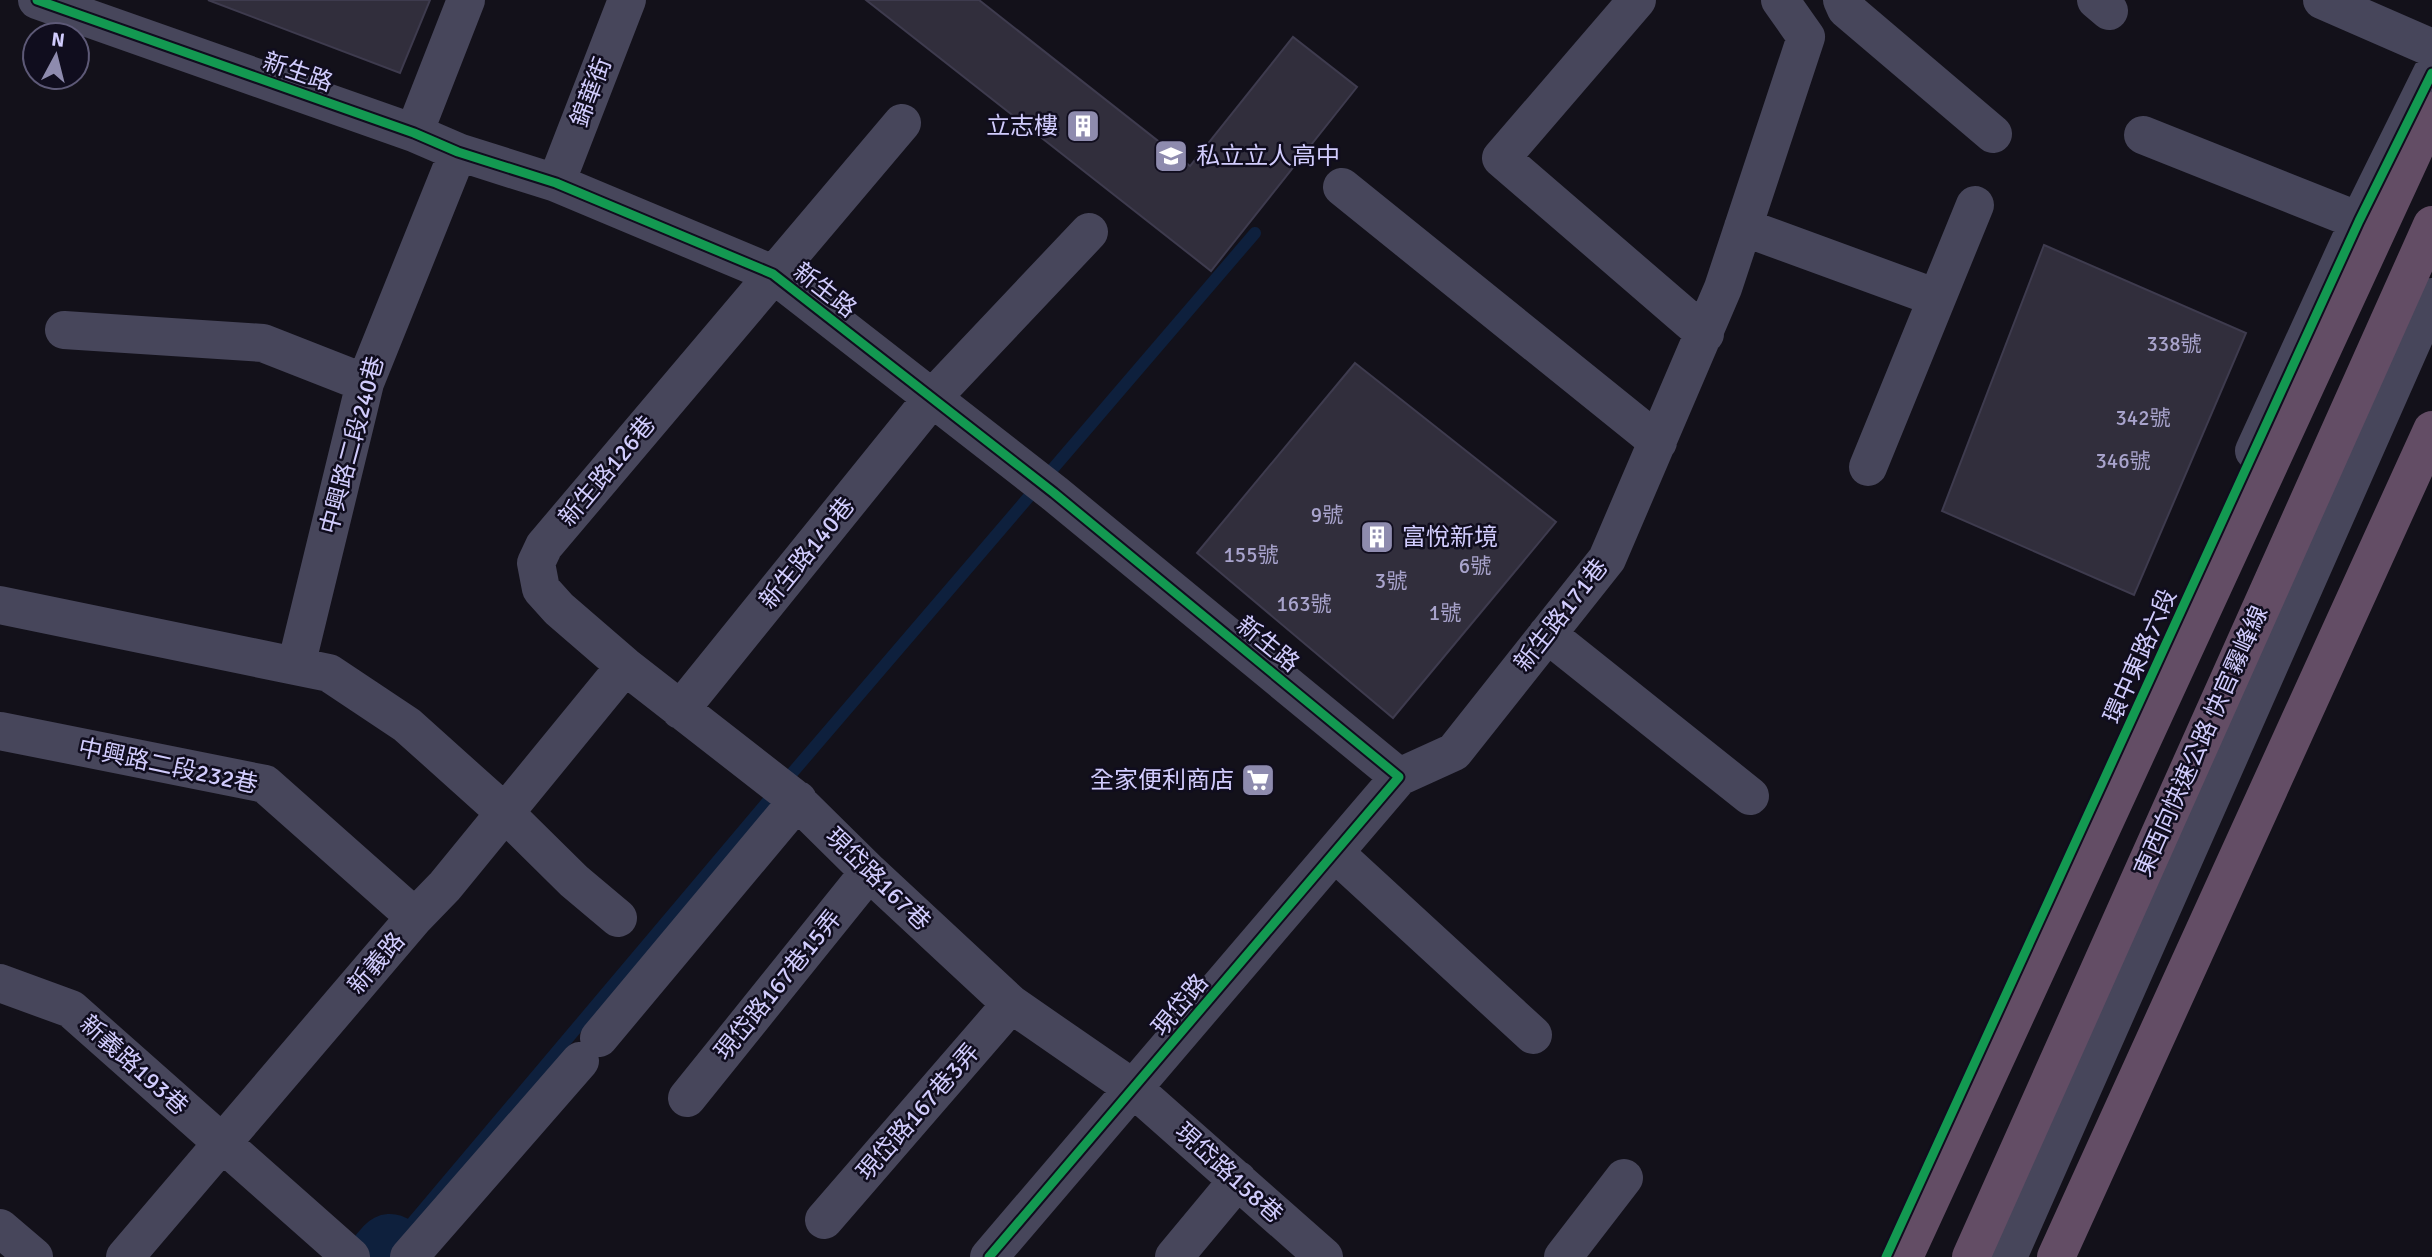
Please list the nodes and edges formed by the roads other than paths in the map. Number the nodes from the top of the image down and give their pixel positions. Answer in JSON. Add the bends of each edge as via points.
{"nodes":[{"id":1,"x":37,"y":0,"type":"edge"},
{"id":2,"x":466,"y":0,"type":"edge"},
{"id":3,"x":627,"y":0,"type":"edge"},
{"id":4,"x":1637,"y":0,"type":"edge"},
{"id":5,"x":1780,"y":0,"type":"edge"},
{"id":6,"x":1842,"y":0,"type":"edge"},
{"id":7,"x":2322,"y":0,"type":"edge"},
{"id":8,"x":2432,"y":48,"type":"edge"},
{"id":9,"x":2432,"y":73,"type":"edge"},
{"id":10,"x":2432,"y":111,"type":"edge"},
{"id":11,"x":902,"y":123,"type":"dead end"},
{"id":12,"x":414,"y":133,"type":"junction"},
{"id":13,"x":1993,"y":134,"type":"dead end"},
{"id":14,"x":2143,"y":135,"type":"dead end"},
{"id":15,"x":458,"y":152,"type":"junction"},
{"id":16,"x":556,"y":183,"type":"junction"},
{"id":17,"x":1342,"y":187,"type":"dead end"},
{"id":18,"x":1975,"y":205,"type":"dead end"},
{"id":19,"x":2359,"y":221,"type":"junction"},
{"id":20,"x":2432,"y":225,"type":"edge"},
{"id":21,"x":1743,"y":227,"type":"junction"},
{"id":22,"x":1089,"y":232,"type":"dead end"},
{"id":23,"x":773,"y":274,"type":"junction"},
{"id":24,"x":2432,"y":297,"type":"edge"},
{"id":25,"x":1937,"y":298,"type":"junction"},
{"id":26,"x":64,"y":330,"type":"dead end"},
{"id":27,"x":1705,"y":334,"type":"junction"},
{"id":28,"x":365,"y":383,"type":"junction"},
{"id":29,"x":933,"y":397,"type":"junction"},
{"id":30,"x":2432,"y":429,"type":"edge"},
{"id":31,"x":1658,"y":442,"type":"junction"},
{"id":32,"x":1868,"y":467,"type":"dead end"},
{"id":33,"x":0,"y":605,"type":"edge"},
{"id":34,"x":1547,"y":634,"type":"junction"},
{"id":35,"x":296,"y":666,"type":"junction"},
{"id":36,"x":625,"y":666,"type":"junction"},
{"id":37,"x":680,"y":710,"type":"junction"},
{"id":38,"x":0,"y":731,"type":"edge"},
{"id":39,"x":1399,"y":777,"type":"junction"},
{"id":40,"x":786,"y":791,"type":"junction"},
{"id":41,"x":1750,"y":796,"type":"dead end"},
{"id":42,"x":504,"y":812,"type":"junction"},
{"id":43,"x":1335,"y":853,"type":"junction"},
{"id":44,"x":869,"y":872,"type":"junction"},
{"id":45,"x":415,"y":917,"type":"junction"},
{"id":46,"x":618,"y":918,"type":"dead end"},
{"id":47,"x":0,"y":983,"type":"edge"},
{"id":48,"x":1012,"y":1004,"type":"junction"},
{"id":49,"x":1533,"y":1035,"type":"dead end"},
{"id":50,"x":1134,"y":1089,"type":"junction"},
{"id":51,"x":687,"y":1098,"type":"dead end"},
{"id":52,"x":221,"y":1143,"type":"junction"},
{"id":53,"x":1625,"y":1178,"type":"dead end"},
{"id":54,"x":1238,"y":1180,"type":"junction"},
{"id":55,"x":824,"y":1220,"type":"dead end"},
{"id":56,"x":0,"y":1228,"type":"edge"},
{"id":57,"x":34,"y":1257,"type":"edge"},
{"id":58,"x":125,"y":1257,"type":"edge"},
{"id":59,"x":351,"y":1257,"type":"edge"},
{"id":60,"x":409,"y":1257,"type":"edge"},
{"id":61,"x":989,"y":1257,"type":"edge"},
{"id":62,"x":1174,"y":1257,"type":"edge"},
{"id":63,"x":1324,"y":1257,"type":"edge"},
{"id":64,"x":1563,"y":1257,"type":"edge"},
{"id":65,"x":1886,"y":1257,"type":"edge"},
{"id":66,"x":1905,"y":1257,"type":"edge"},
{"id":67,"x":1970,"y":1257,"type":"edge"},
{"id":68,"x":2008,"y":1257,"type":"edge"},
{"id":69,"x":2056,"y":1257,"type":"edge"}],
"edges":[{"from":1,"to":12,"type":"street","name":"新生路"},
{"from":2,"to":12,"type":"street"},
{"from":3,"to":16,"type":"street","name":"錦華街"},
{"from":4,"to":27,"type":"street","via":[[1501,158]]},
{"from":5,"to":21,"type":"street","name":"新生路171巷","via":[[1806,37]]},
{"from":6,"to":13,"type":"street","via":[[1846,9]]},
{"from":7,"to":8,"type":"street"},
{"from":9,"to":19,"type":"street","name":"環中東路六段"},
{"from":10,"to":66,"type":"highway"},
{"from":11,"to":23,"type":"street"},
{"from":12,"to":15,"type":"street","name":"新生路"},
{"from":14,"to":19,"type":"street"},
{"from":15,"to":16,"type":"street","name":"新生路"},
{"from":15,"to":28,"type":"street","name":"中興路二段240巷"},
{"from":16,"to":23,"type":"street","name":"新生路"},
{"from":17,"to":31,"type":"street"},
{"from":18,"to":25,"type":"street"},
{"from":19,"to":65,"type":"street","name":"環中東路六段"},
{"from":20,"to":67,"type":"highway","name":"東西向快速公路 快官霧峰線"},
{"from":21,"to":25,"type":"street"},
{"from":21,"to":27,"type":"street","name":"新生路171巷"},
{"from":22,"to":29,"type":"street","name":"新生路140巷"},
{"from":23,"to":29,"type":"street","name":"新生路"},
{"from":23,"to":36,"type":"street","name":"新生路126巷","via":[[544,547],[536,563],[541,589]]},
{"from":24,"to":68,"type":"street"},
{"from":25,"to":32,"type":"street"},
{"from":26,"to":28,"type":"street","via":[[263,343]]},
{"from":27,"to":31,"type":"street","name":"新生路171巷"},
{"from":28,"to":35,"type":"street","name":"中興路二段240巷"},
{"from":29,"to":37,"type":"street","name":"新生路140巷"},
{"from":29,"to":39,"type":"street","name":"新生路"},
{"from":30,"to":69,"type":"highway"},
{"from":31,"to":34,"type":"street","name":"新生路171巷","via":[[1607,559]]},
{"from":33,"to":35,"type":"street"},
{"from":34,"to":39,"type":"street","name":"新生路171巷","via":[[1454,752]]},
{"from":34,"to":41,"type":"street"},
{"from":35,"to":42,"type":"street","via":[[329,673],[407,725]]},
{"from":36,"to":37,"type":"street","name":"現岱路167巷"},
{"from":36,"to":42,"type":"street","name":"新義路"},
{"from":37,"to":40,"type":"street","name":"現岱路167巷"},
{"from":38,"to":45,"type":"street","name":"中興路二段232巷","via":[[265,784]]},
{"from":39,"to":43,"type":"street","name":"現岱路"},
{"from":40,"to":44,"type":"street","name":"現岱路167巷"},
{"from":40,"to":60,"type":"street","via":[[589,1050]]},
{"from":42,"to":45,"type":"street","name":"新義路"},
{"from":42,"to":46,"type":"street"},
{"from":43,"to":49,"type":"street"},
{"from":43,"to":50,"type":"street","name":"現岱路"},
{"from":44,"to":48,"type":"street","name":"現岱路167巷"},
{"from":44,"to":51,"type":"street","name":"現岱路167巷15弄"},
{"from":45,"to":52,"type":"street","name":"新義路"},
{"from":47,"to":52,"type":"street","name":"新義路193巷","via":[[71,1009]]},
{"from":48,"to":50,"type":"street","name":"現岱路167巷"},
{"from":48,"to":55,"type":"street","name":"現岱路167巷3弄"},
{"from":50,"to":54,"type":"street","name":"現岱路158巷"},
{"from":50,"to":61,"type":"street","name":"現岱路"},
{"from":52,"to":58,"type":"street","name":"新義路"},
{"from":52,"to":59,"type":"street","name":"新義路193巷"},
{"from":53,"to":64,"type":"street"},
{"from":54,"to":62,"type":"street"},
{"from":54,"to":63,"type":"street","name":"現岱路158巷"},
{"from":56,"to":57,"type":"street"}]}
